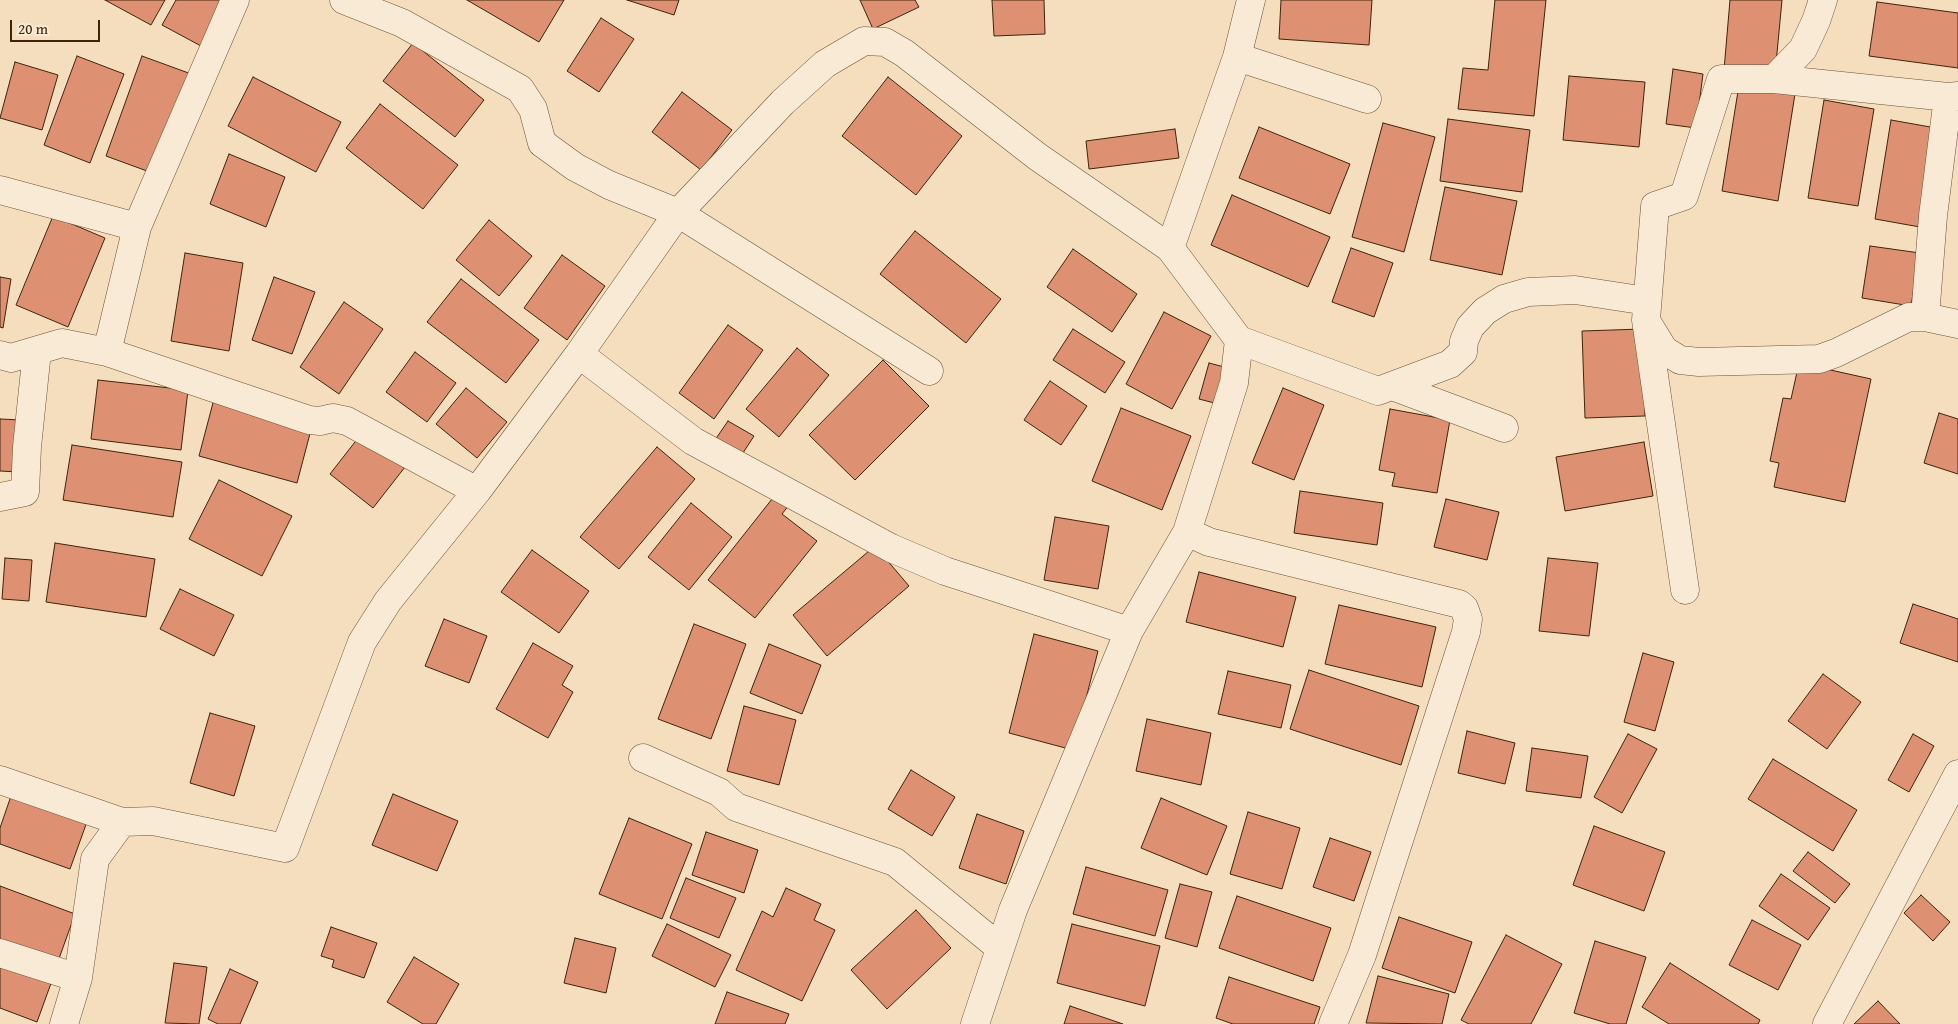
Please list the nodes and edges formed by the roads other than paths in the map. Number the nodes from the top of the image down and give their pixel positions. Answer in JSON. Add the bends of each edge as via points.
{"nodes":[{"id":1,"x":235,"y":0,"type":"edge"},
{"id":2,"x":344,"y":0,"type":"edge"},
{"id":3,"x":1251,"y":0,"type":"edge"},
{"id":4,"x":1823,"y":0,"type":"edge"},
{"id":5,"x":1804,"y":49,"type":"junction"},
{"id":6,"x":1237,"y":57,"type":"junction"},
{"id":7,"x":1774,"y":79,"type":"junction"},
{"id":8,"x":1827,"y":85,"type":"junction"},
{"id":9,"x":1953,"y":96,"type":"edge"},
{"id":10,"x":1367,"y":99,"type":"dead end"},
{"id":11,"x":0,"y":190,"type":"edge"},
{"id":12,"x":678,"y":213,"type":"junction"},
{"id":13,"x":137,"y":227,"type":"junction"},
{"id":14,"x":1170,"y":248,"type":"junction"},
{"id":15,"x":1646,"y":311,"type":"junction"},
{"id":16,"x":1925,"y":317,"type":"junction"},
{"id":17,"x":1958,"y":324,"type":"edge"},
{"id":18,"x":1239,"y":340,"type":"junction"},
{"id":19,"x":37,"y":351,"type":"junction"},
{"id":20,"x":107,"y":352,"type":"junction"},
{"id":21,"x":579,"y":354,"type":"junction"},
{"id":22,"x":0,"y":355,"type":"edge"},
{"id":23,"x":929,"y":371,"type":"dead end"},
{"id":24,"x":1392,"y":386,"type":"junction"},
{"id":25,"x":1504,"y":428,"type":"dead end"},
{"id":26,"x":477,"y":491,"type":"junction"},
{"id":27,"x":0,"y":497,"type":"edge"},
{"id":28,"x":1188,"y":532,"type":"junction"},
{"id":29,"x":1685,"y":590,"type":"dead end"},
{"id":30,"x":1129,"y":630,"type":"junction"},
{"id":31,"x":643,"y":758,"type":"dead end"},
{"id":32,"x":1958,"y":774,"type":"edge"},
{"id":33,"x":0,"y":780,"type":"edge"},
{"id":34,"x":122,"y":822,"type":"junction"},
{"id":35,"x":1000,"y":948,"type":"junction"},
{"id":36,"x":0,"y":953,"type":"edge"},
{"id":37,"x":78,"y":978,"type":"junction"},
{"id":38,"x":64,"y":1024,"type":"edge"},
{"id":39,"x":975,"y":1024,"type":"edge"},
{"id":40,"x":1333,"y":1024,"type":"edge"},
{"id":41,"x":1827,"y":1024,"type":"edge"}],
"edges":[{"from":1,"to":13,"type":"street"},
{"from":2,"to":12,"type":"street","via":[[402,23],[520,89],[533,109],[542,143],[574,167],[609,186]]},
{"from":3,"to":6,"type":"street"},
{"from":4,"to":5,"type":"street"},
{"from":5,"to":7,"type":"street"},
{"from":5,"to":8,"type":"street"},
{"from":6,"to":10,"type":"street"},
{"from":6,"to":14,"type":"street"},
{"from":7,"to":8,"type":"street"},
{"from":7,"to":15,"type":"street","via":[[1721,79],[1684,196],[1655,206]]},
{"from":8,"to":9,"type":"street"},
{"from":9,"to":16,"type":"street","via":[[1933,216]]},
{"from":11,"to":13,"type":"street"},
{"from":12,"to":14,"type":"street","via":[[783,102],[825,64],[864,41],[871,41],[885,42],[904,53],[1038,157]]},
{"from":12,"to":21,"type":"street"},
{"from":12,"to":23,"type":"street"},
{"from":13,"to":20,"type":"street"},
{"from":14,"to":18,"type":"street"},
{"from":15,"to":16,"type":"street","via":[[1664,350],[1680,360],[1699,362],[1819,359],[1909,317]]},
{"from":15,"to":24,"type":"street","via":[[1576,290],[1528,292],[1504,299],[1485,311],[1470,327],[1458,358]]},
{"from":15,"to":29,"type":"street"},
{"from":16,"to":17,"type":"street"},
{"from":18,"to":24,"type":"street","via":[[1378,391]]},
{"from":18,"to":28,"type":"street","via":[[1234,383]]},
{"from":19,"to":20,"type":"street","via":[[62,344]]},
{"from":19,"to":22,"type":"street","via":[[11,358]]},
{"from":19,"to":27,"type":"street","via":[[25,492]]},
{"from":20,"to":26,"type":"street","via":[[309,420],[333,418],[347,421]]},
{"from":21,"to":26,"type":"street"},
{"from":21,"to":30,"type":"street","via":[[693,440],[891,548],[945,571]]},
{"from":24,"to":25,"type":"street"},
{"from":26,"to":34,"type":"street","via":[[388,601],[362,642],[285,848],[153,821]]},
{"from":28,"to":30,"type":"street"},
{"from":28,"to":40,"type":"street","via":[[1209,542],[1459,604],[1468,619],[1362,954]]},
{"from":30,"to":35,"type":"street"},
{"from":31,"to":35,"type":"street","via":[[719,792],[736,807],[895,862]]},
{"from":32,"to":41,"type":"street"},
{"from":33,"to":34,"type":"street"},
{"from":34,"to":37,"type":"street","via":[[95,859]]},
{"from":35,"to":39,"type":"street"},
{"from":36,"to":37,"type":"street"},
{"from":37,"to":38,"type":"street"}]}
